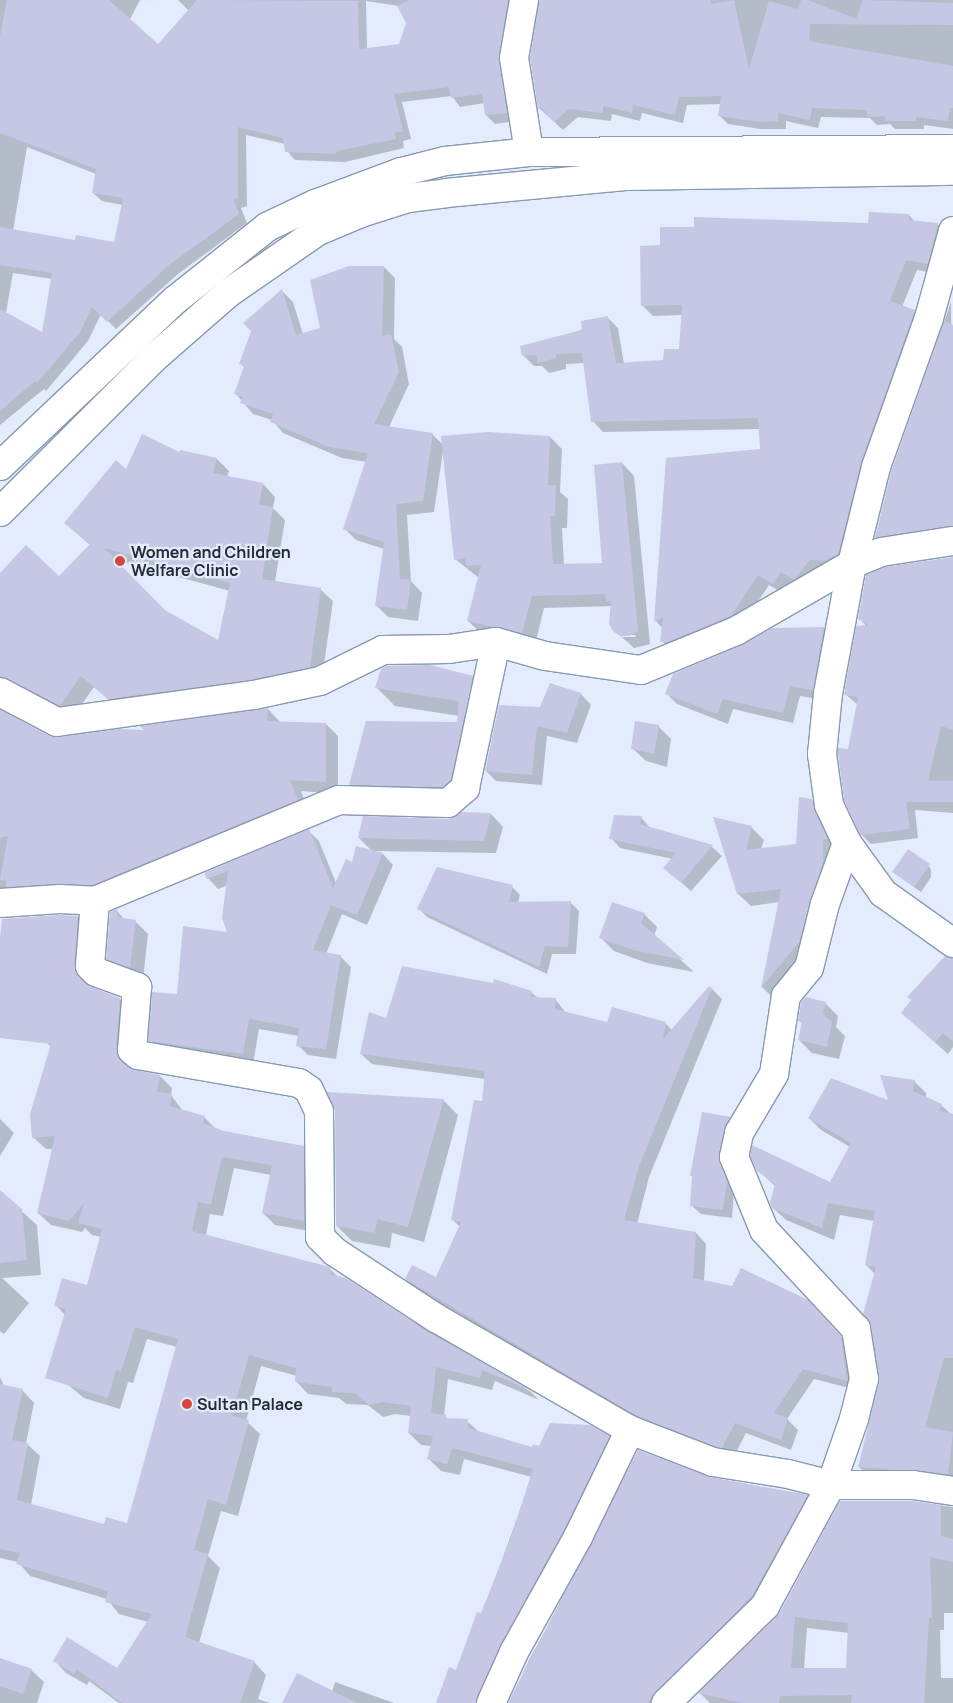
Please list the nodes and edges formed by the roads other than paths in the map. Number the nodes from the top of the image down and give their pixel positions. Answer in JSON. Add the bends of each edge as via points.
{"nodes":[{"id":1,"x":524,"y":0,"type":"edge"},
{"id":2,"x":953,"y":150,"type":"edge"},
{"id":3,"x":529,"y":152,"type":"junction"},
{"id":4,"x":953,"y":171,"type":"edge"},
{"id":5,"x":953,"y":231,"type":"edge"},
{"id":6,"x":0,"y":466,"type":"edge"},
{"id":7,"x":0,"y":512,"type":"edge"},
{"id":8,"x":953,"y":540,"type":"edge"},
{"id":9,"x":852,"y":564,"type":"junction"},
{"id":10,"x":496,"y":642,"type":"junction"},
{"id":11,"x":0,"y":692,"type":"edge"},
{"id":12,"x":847,"y":843,"type":"junction"},
{"id":13,"x":95,"y":901,"type":"junction"},
{"id":14,"x":0,"y":903,"type":"edge"},
{"id":15,"x":953,"y":943,"type":"edge"},
{"id":16,"x":630,"y":1430,"type":"junction"},
{"id":17,"x":831,"y":1485,"type":"junction"},
{"id":18,"x":953,"y":1491,"type":"edge"},
{"id":19,"x":491,"y":1703,"type":"edge"},
{"id":20,"x":666,"y":1703,"type":"edge"}],
"edges":[{"from":1,"to":3,"type":"main road","via":[[514,58]]},
{"from":2,"to":3,"type":"main road"},
{"from":3,"to":6,"type":"main road","via":[[445,161],[401,172],[315,204],[267,227],[174,301]]},
{"from":4,"to":7,"type":"main road","via":[[625,176],[408,198],[362,213],[318,231],[227,294],[154,358]]},
{"from":5,"to":9,"type":"main road","via":[[929,318],[876,467]]},
{"from":8,"to":9,"type":"main road","via":[[881,552]]},
{"from":9,"to":10,"type":"main road","via":[[736,631],[641,670],[545,656]]},
{"from":9,"to":12,"type":"main road","via":[[828,693],[822,754],[829,805]]},
{"from":10,"to":11,"type":"main road","via":[[449,649],[383,650],[311,683],[254,695],[57,722]]},
{"from":10,"to":13,"type":"main road","via":[[465,788],[458,797],[448,803],[339,800]]},
{"from":12,"to":15,"type":"main road","via":[[883,893]]},
{"from":12,"to":17,"type":"main road","via":[[825,904],[809,968],[786,996],[774,1074],[739,1132],[734,1157],[764,1230],[856,1329],[864,1379],[854,1420]]},
{"from":13,"to":14,"type":"main road","via":[[60,899]]},
{"from":13,"to":16,"type":"main road","via":[[90,966],[96,972],[137,987],[132,1050],[138,1055],[299,1083],[309,1090],[319,1111],[318,1223],[320,1237],[326,1245],[436,1318]]},
{"from":16,"to":17,"type":"main road","via":[[713,1462],[788,1474]]},
{"from":16,"to":19,"type":"main road","via":[[578,1536],[514,1652]]},
{"from":17,"to":18,"type":"main road","via":[[913,1485]]},
{"from":17,"to":20,"type":"main road","via":[[765,1606]]}]}
